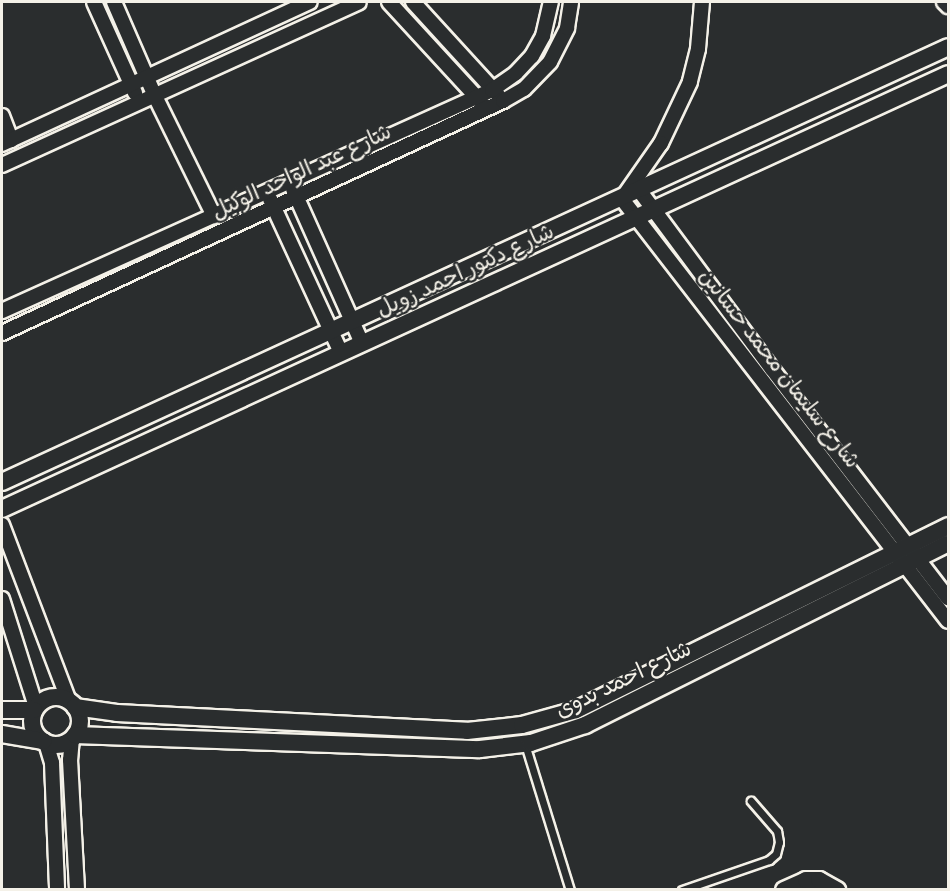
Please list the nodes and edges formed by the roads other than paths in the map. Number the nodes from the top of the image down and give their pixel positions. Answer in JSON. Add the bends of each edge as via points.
{"nodes":[{"id":1,"x":94,"y":2,"type":"edge"},
{"id":2,"x":114,"y":2,"type":"edge"},
{"id":3,"x":310,"y":2,"type":"edge"},
{"id":4,"x":359,"y":2,"type":"edge"},
{"id":5,"x":389,"y":2,"type":"edge"},
{"id":6,"x":413,"y":2,"type":"edge"},
{"id":7,"x":551,"y":2,"type":"edge"},
{"id":8,"x":571,"y":2,"type":"edge"},
{"id":9,"x":702,"y":2,"type":"edge"},
{"id":10,"x":944,"y":2,"type":"edge"},
{"id":11,"x":948,"y":6,"type":"edge"},
{"id":12,"x":948,"y":47,"type":"edge"},
{"id":13,"x":948,"y":74,"type":"edge"},
{"id":14,"x":147,"y":77,"type":"junction"},
{"id":15,"x":131,"y":85,"type":"junction"},
{"id":16,"x":492,"y":90,"type":"junction"},
{"id":17,"x":154,"y":94,"type":"junction"},
{"id":18,"x":476,"y":97,"type":"junction"},
{"id":19,"x":139,"y":101,"type":"junction"},
{"id":20,"x":503,"y":101,"type":"junction"},
{"id":21,"x":487,"y":108,"type":"junction"},
{"id":22,"x":2,"y":116,"type":"edge"},
{"id":23,"x":6,"y":142,"type":"edge"},
{"id":24,"x":2,"y":165,"type":"edge"},
{"id":25,"x":289,"y":181,"type":"junction"},
{"id":26,"x":639,"y":190,"type":"junction"},
{"id":27,"x":266,"y":191,"type":"junction"},
{"id":28,"x":296,"y":196,"type":"junction"},
{"id":29,"x":622,"y":199,"type":"junction"},
{"id":30,"x":273,"y":207,"type":"junction"},
{"id":31,"x":653,"y":209,"type":"junction"},
{"id":32,"x":214,"y":216,"type":"junction"},
{"id":33,"x":636,"y":216,"type":"junction"},
{"id":34,"x":2,"y":311,"type":"edge"},
{"id":35,"x":352,"y":322,"type":"junction"},
{"id":36,"x":331,"y":332,"type":"junction"},
{"id":37,"x":2,"y":333,"type":"edge"},
{"id":38,"x":362,"y":343,"type":"junction"},
{"id":39,"x":340,"y":353,"type":"junction"},
{"id":40,"x":2,"y":482,"type":"edge"},
{"id":41,"x":2,"y":509,"type":"edge"},
{"id":42,"x":2,"y":525,"type":"edge"},
{"id":43,"x":948,"y":526,"type":"edge"},
{"id":44,"x":948,"y":543,"type":"edge"},
{"id":45,"x":906,"y":554,"type":"junction"},
{"id":46,"x":948,"y":598,"type":"edge"},
{"id":47,"x":2,"y":599,"type":"edge"},
{"id":48,"x":948,"y":621,"type":"edge"},
{"id":49,"x":72,"y":704,"type":"junction"},
{"id":50,"x":35,"y":709,"type":"junction"},
{"id":51,"x":2,"y":710,"type":"edge"},
{"id":52,"x":2,"y":734,"type":"edge"},
{"id":53,"x":74,"y":736,"type":"junction"},
{"id":54,"x":45,"y":742,"type":"junction"},
{"id":55,"x":525,"y":744,"type":"junction"},
{"id":56,"x":751,"y":801,"type":"dead end"},
{"id":57,"x":57,"y":890,"type":"edge"},
{"id":58,"x":77,"y":890,"type":"edge"},
{"id":59,"x":570,"y":890,"type":"edge"},
{"id":60,"x":682,"y":890,"type":"edge"},
{"id":61,"x":784,"y":890,"type":"edge"},
{"id":62,"x":837,"y":890,"type":"edge"}],
"edges":[{"from":1,"to":15,"type":"street"},
{"from":2,"to":14,"type":"street"},
{"from":3,"to":14,"type":"street"},
{"from":4,"to":17,"type":"street"},
{"from":5,"to":18,"type":"street"},
{"from":6,"to":16,"type":"street"},
{"from":7,"to":16,"type":"street","name":"شارع عبد الواحد الوكيل","via":[[543,36],[532,56]]},
{"from":8,"to":20,"type":"street","name":"شارع عبد الواحد الوكيل","via":[[567,28],[550,62],[524,89]]},
{"from":9,"to":29,"type":"street","via":[[698,49],[690,82],[661,143]]},
{"from":10,"to":11,"type":"street"},
{"from":12,"to":26,"type":"street","name":"شارع دكتور احمد زويل"},
{"from":13,"to":31,"type":"street","name":"شارع دكتور احمد زويل"},
{"from":14,"to":15,"type":"street"},
{"from":14,"to":17,"type":"street"},
{"from":15,"to":19,"type":"street"},
{"from":15,"to":23,"type":"street"},
{"from":16,"to":18,"type":"street","name":"شارع عبد الواحد الوكيل"},
{"from":16,"to":20,"type":"street"},
{"from":17,"to":19,"type":"street"},
{"from":17,"to":32,"type":"street"},
{"from":18,"to":21,"type":"street"},
{"from":18,"to":25,"type":"street","name":"شارع عبد الواحد الوكيل"},
{"from":19,"to":24,"type":"street"},
{"from":20,"to":21,"type":"street","name":"شارع عبد الواحد الوكيل"},
{"from":21,"to":28,"type":"street","name":"شارع عبد الواحد الوكيل"},
{"from":22,"to":23,"type":"street"},
{"from":25,"to":27,"type":"street","name":"شارع عبد الواحد الوكيل"},
{"from":25,"to":28,"type":"street"},
{"from":26,"to":29,"type":"street","name":"شارع دكتور احمد زويل"},
{"from":26,"to":31,"type":"street","name":"شارع سليمان محمد حسانين"},
{"from":27,"to":30,"type":"street"},
{"from":27,"to":32,"type":"street","name":"شارع عبد الواحد الوكيل"},
{"from":28,"to":30,"type":"street","name":"شارع عبد الواحد الوكيل"},
{"from":28,"to":35,"type":"street"},
{"from":29,"to":33,"type":"street","name":"شارع سليمان محمد حسانين"},
{"from":29,"to":35,"type":"street","name":"شارع دكتور احمد زويل"},
{"from":30,"to":36,"type":"street"},
{"from":30,"to":37,"type":"street","name":"شارع عبد الواحد الوكيل"},
{"from":31,"to":33,"type":"street","name":"شارع دكتور احمد زويل"},
{"from":31,"to":45,"type":"street","name":"شارع سليمان محمد حسانين"},
{"from":32,"to":34,"type":"street","name":"شارع عبد الواحد الوكيل"},
{"from":33,"to":38,"type":"street","name":"شارع دكتور احمد زويل"},
{"from":33,"to":45,"type":"street","name":"شارع سليمان محمد حسانين"},
{"from":35,"to":36,"type":"street","name":"شارع دكتور احمد زويل"},
{"from":35,"to":38,"type":"street"},
{"from":36,"to":39,"type":"street"},
{"from":36,"to":40,"type":"street","name":"شارع دكتور احمد زويل"},
{"from":38,"to":39,"type":"street","name":"شارع دكتور احمد زويل"},
{"from":39,"to":41,"type":"street","name":"شارع دكتور احمد زويل"},
{"from":42,"to":49,"type":"street"},
{"from":43,"to":45,"type":"street","name":"شارع احمد بدوى"},
{"from":44,"to":45,"type":"street","name":"شارع احمد بدوى"},
{"from":45,"to":46,"type":"street"},
{"from":45,"to":48,"type":"street"},
{"from":45,"to":49,"type":"street","name":"شارع احمد بدوى","via":[[576,710],[522,725],[466,731],[117,713]]},
{"from":45,"to":55,"type":"street","name":"شارع احمد بدوى","via":[[585,725]]},
{"from":47,"to":50,"type":"street"},
{"from":49,"to":50,"type":"street","via":[[55,697]]},
{"from":49,"to":53,"type":"street","via":[[79,724]]},
{"from":50,"to":51,"type":"street"},
{"from":50,"to":54,"type":"street","via":[[32,724]]},
{"from":52,"to":54,"type":"street"},
{"from":53,"to":54,"type":"street","via":[[60,744]]},
{"from":53,"to":55,"type":"street","name":"شارع احمد بدوى","via":[[480,749]]},
{"from":53,"to":58,"type":"street","via":[[70,766]]},
{"from":54,"to":57,"type":"street","via":[[52,763]]},
{"from":55,"to":59,"type":"lane"},
{"from":56,"to":60,"type":"lane","via":[[777,831],[776,854],[769,860]]},
{"from":61,"to":62,"type":"street","via":[[806,880],[819,880]]}]}
